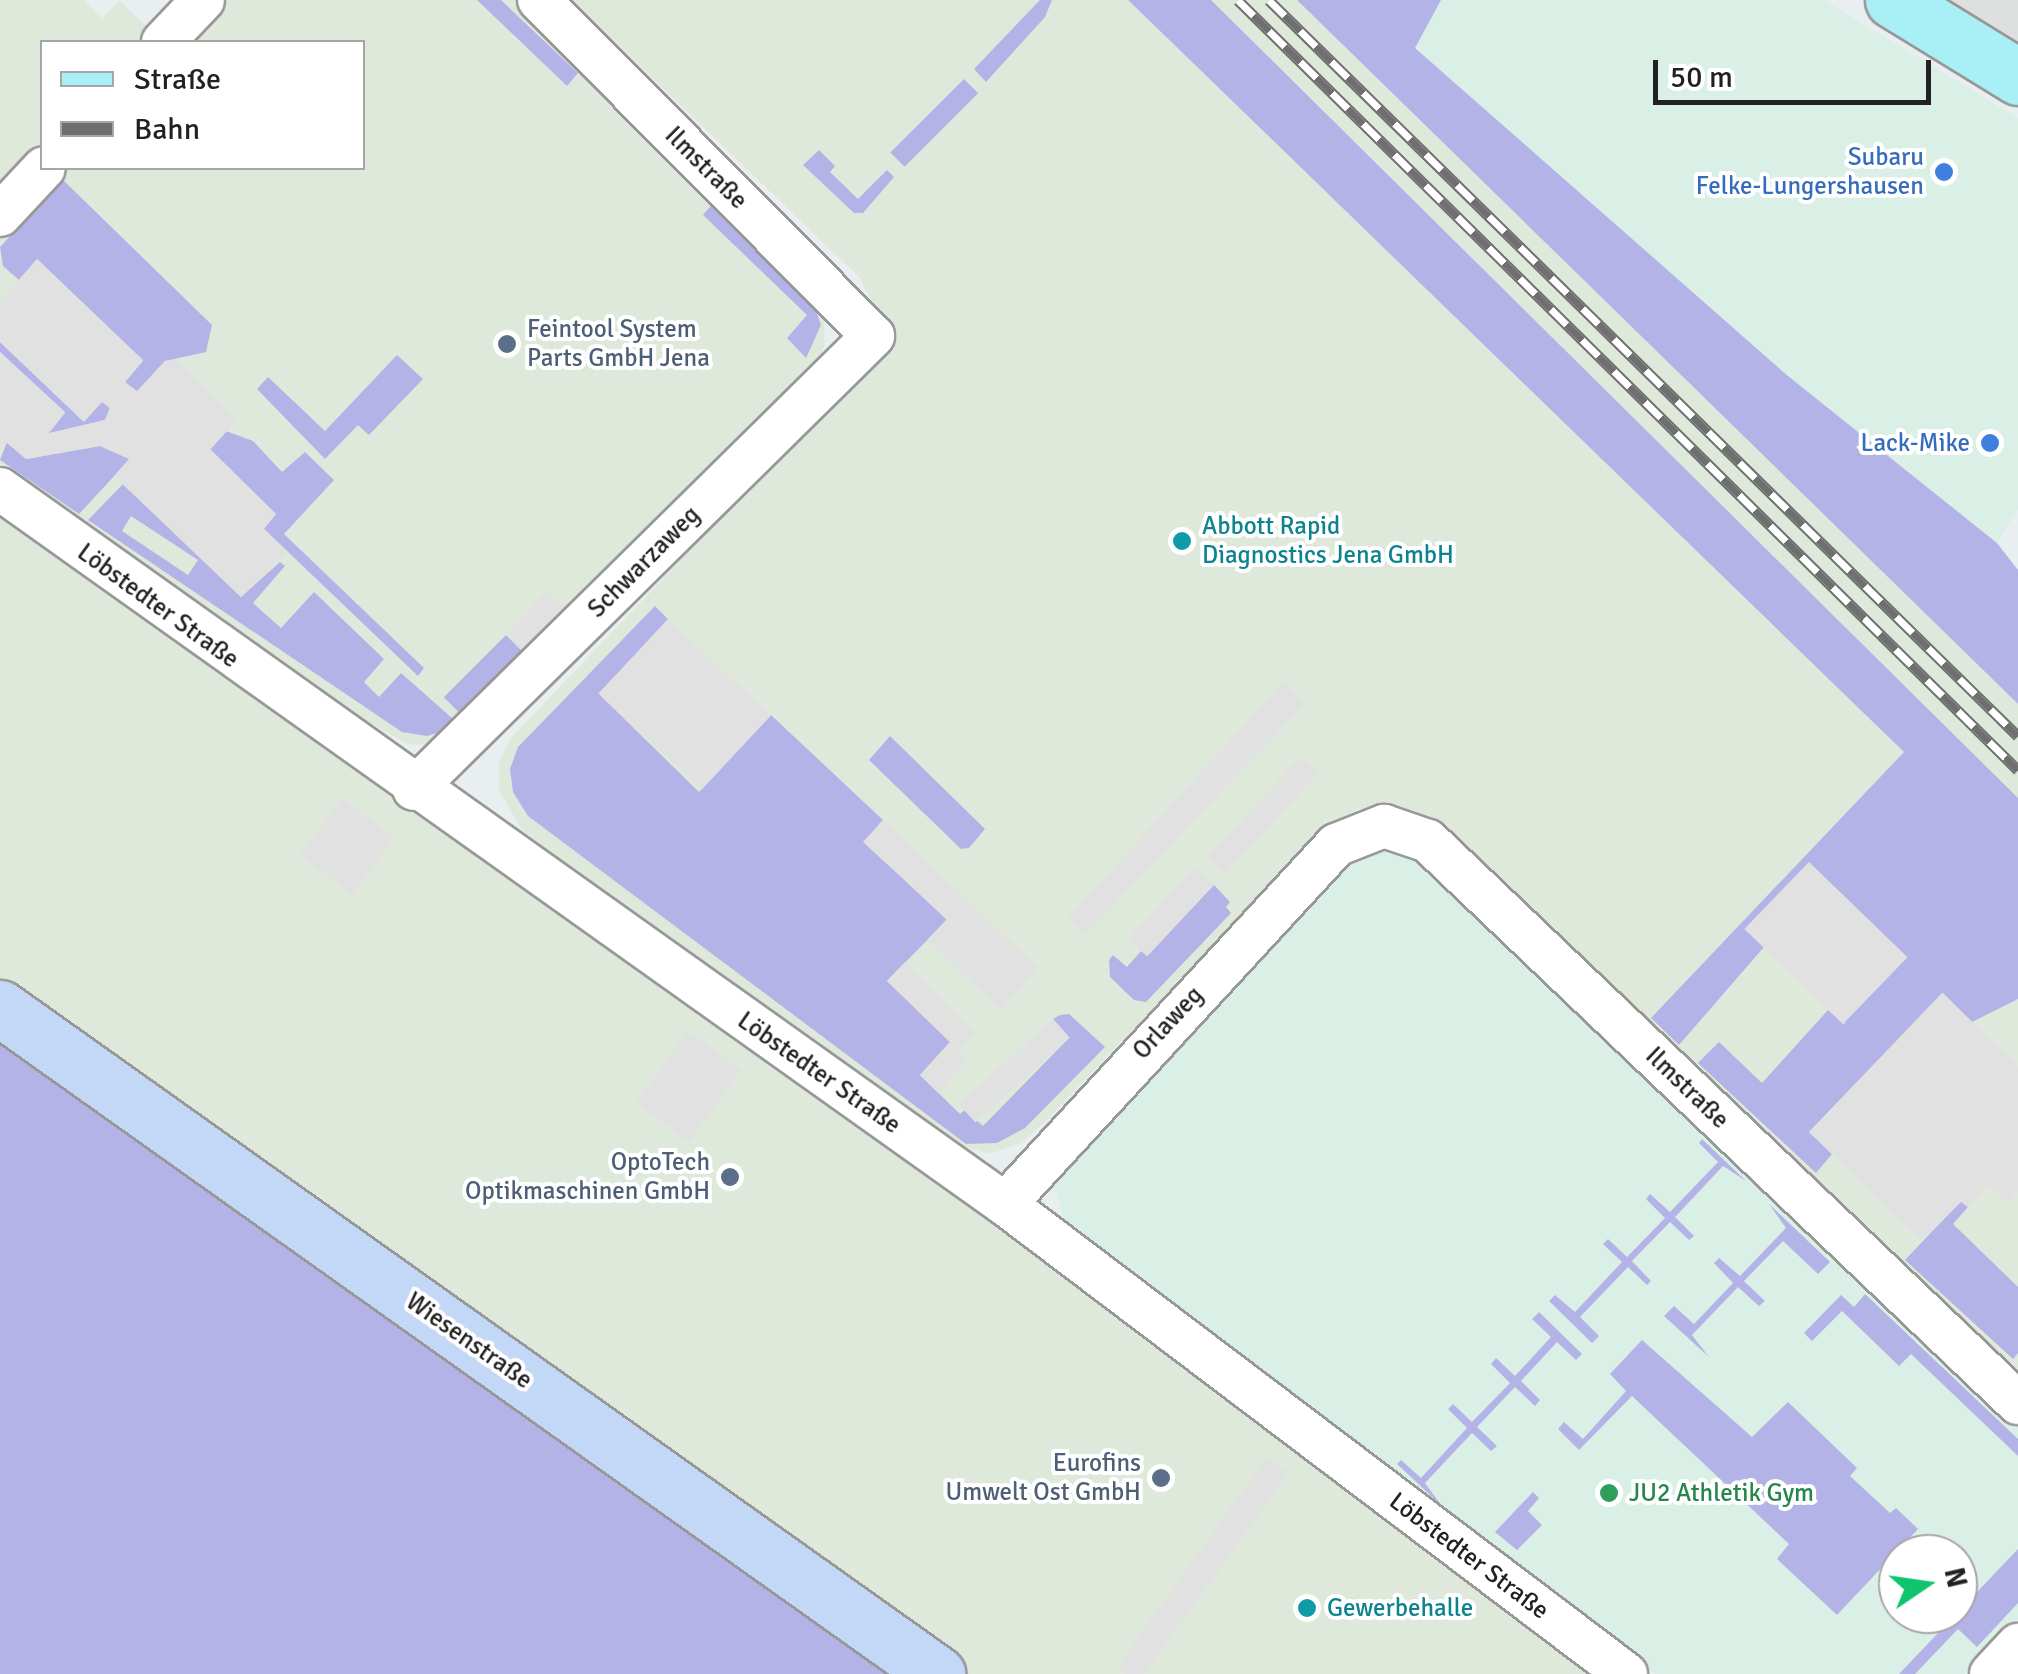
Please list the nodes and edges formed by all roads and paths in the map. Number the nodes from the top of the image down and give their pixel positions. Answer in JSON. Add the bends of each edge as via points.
{"nodes":[{"id":1,"x":203,"y":0,"type":"edge"},
{"id":2,"x":539,"y":0,"type":"edge"},
{"id":3,"x":1893,"y":0,"type":"edge"},
{"id":4,"x":164,"y":40,"type":"edge"},
{"id":5,"x":2018,"y":77,"type":"edge"},
{"id":6,"x":42,"y":170,"type":"edge"},
{"id":7,"x":0,"y":214,"type":"edge"},
{"id":8,"x":873,"y":336,"type":"joint"},
{"id":9,"x":0,"y":489,"type":"edge"},
{"id":10,"x":414,"y":789,"type":"junction"},
{"id":11,"x":1336,"y":845,"type":"joint"},
{"id":12,"x":0,"y":1008,"type":"edge"},
{"id":13,"x":1005,"y":1204,"type":"junction"},
{"id":14,"x":2018,"y":1402,"type":"edge"},
{"id":15,"x":2018,"y":1645,"type":"edge"},
{"id":16,"x":938,"y":1674,"type":"edge"},
{"id":17,"x":1626,"y":1674,"type":"edge"},
{"id":18,"x":1991,"y":1674,"type":"edge"}],
"edges":[{"from":1,"to":4,"type":"street"},
{"from":2,"to":8,"type":"street","name":"Ilmstraße"},
{"from":3,"to":5,"type":"main road"},
{"from":6,"to":7,"type":"street"},
{"from":8,"to":10,"type":"street","name":"Schwarzaweg"},
{"from":9,"to":10,"type":"street","name":"Löbstedter Straße"},
{"from":10,"to":13,"type":"street","name":"Löbstedter Straße"},
{"from":11,"to":13,"type":"street","name":"Orlaweg"},
{"from":11,"to":14,"type":"street","name":"Ilmstraße","via":[[1384,826],[1428,841]]},
{"from":12,"to":16,"type":"street","name":"Wiesenstraße"},
{"from":13,"to":17,"type":"street","name":"Löbstedter Straße"},
{"from":15,"to":18,"type":"street"}]}
